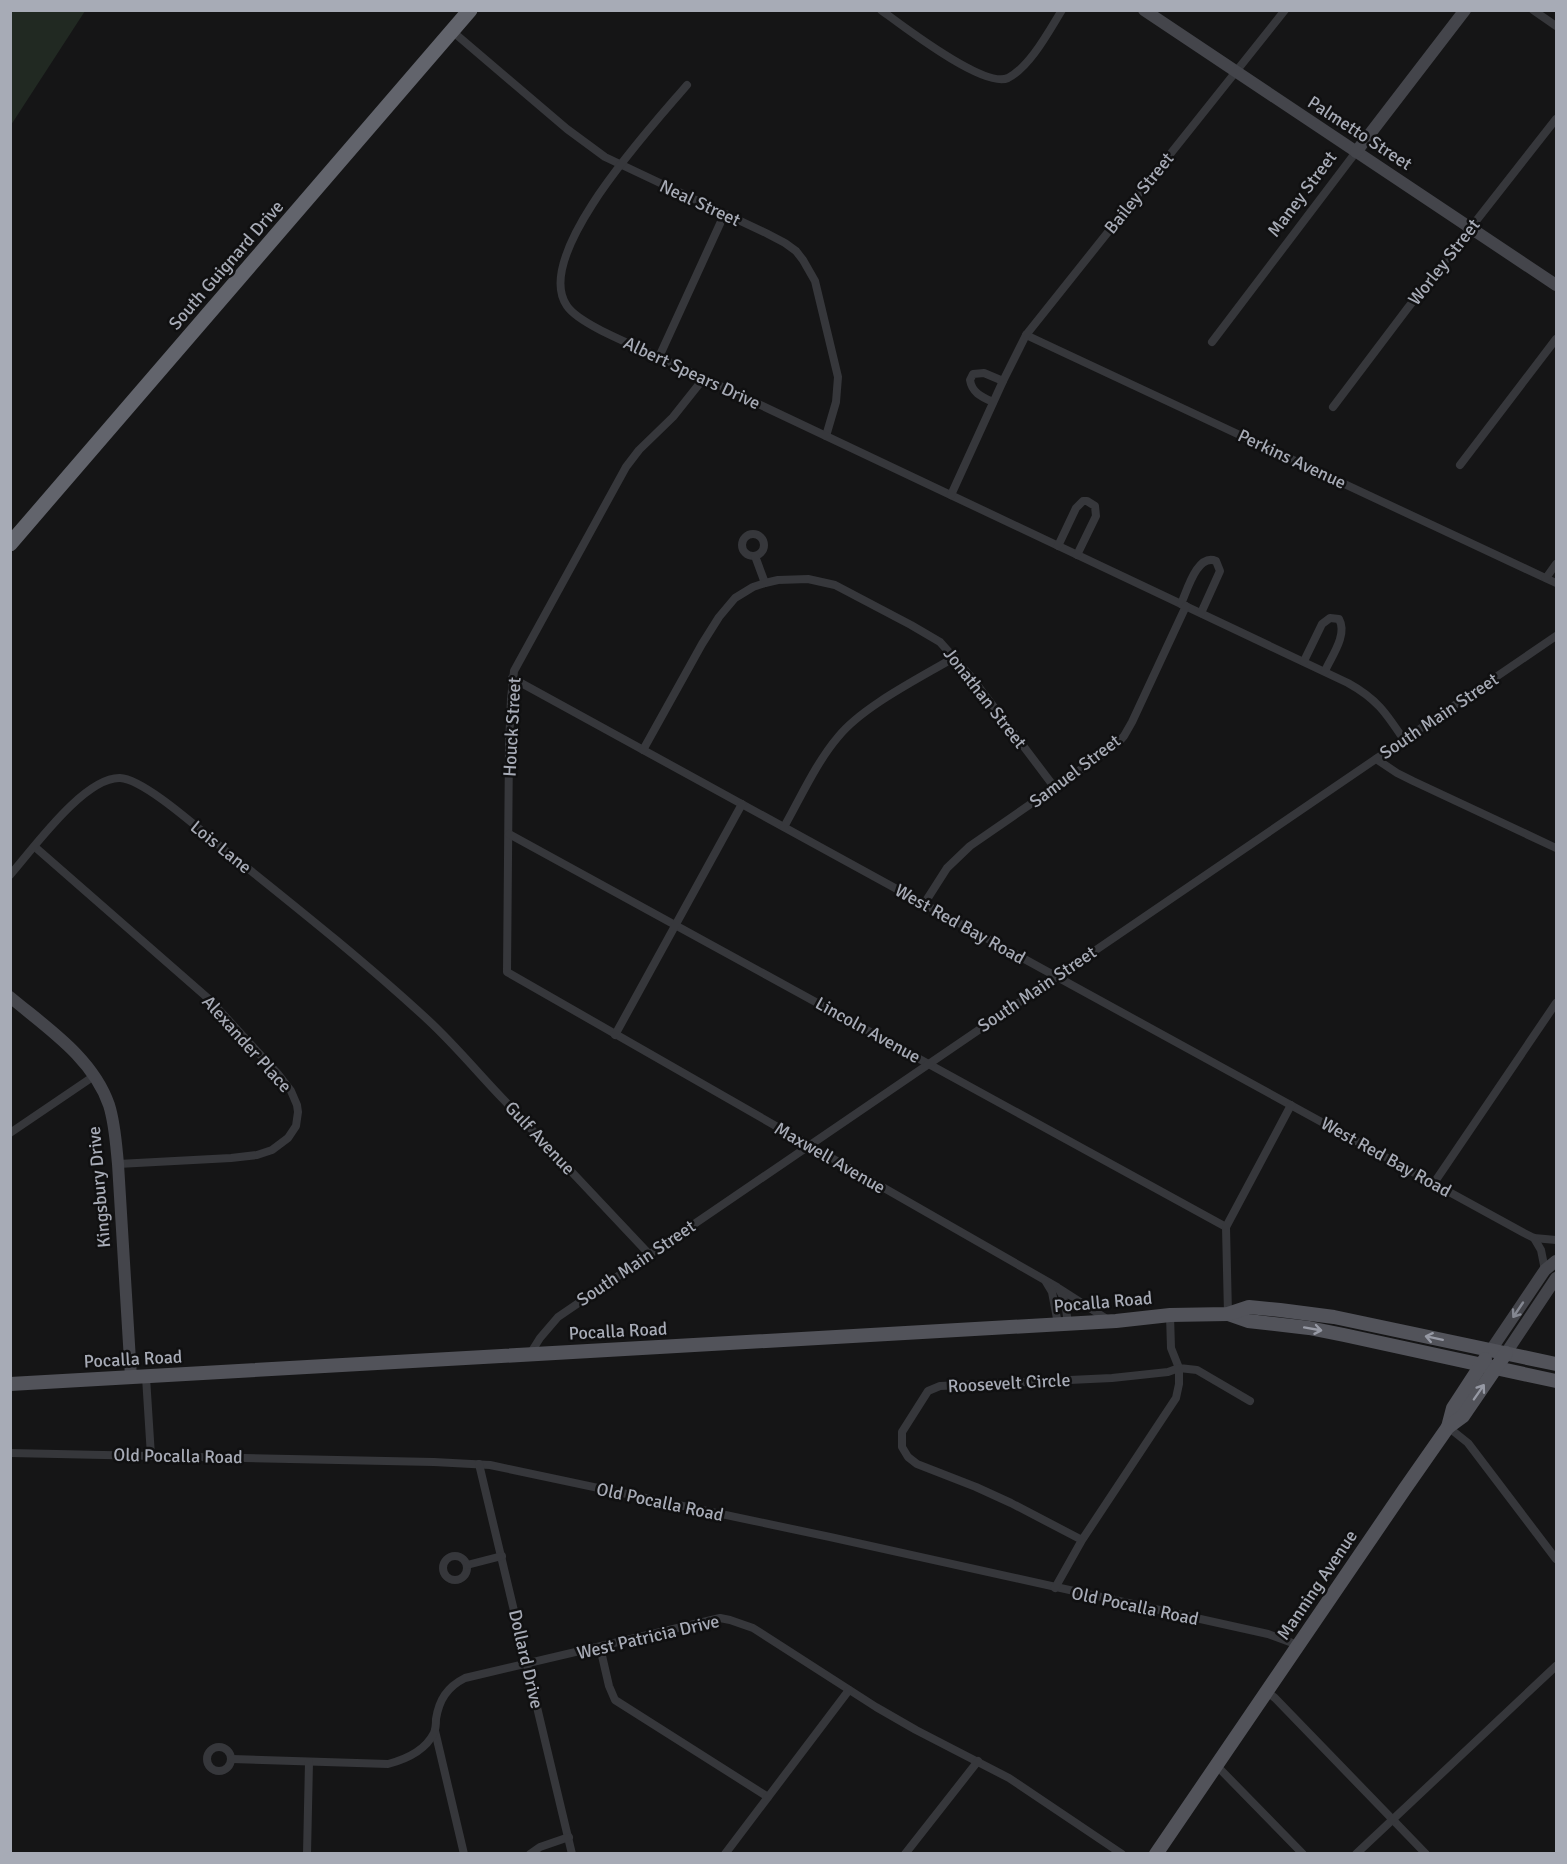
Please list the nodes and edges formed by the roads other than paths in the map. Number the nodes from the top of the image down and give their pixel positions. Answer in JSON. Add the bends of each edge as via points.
{"nodes":[{"id":1,"x":470,"y":10,"type":"edge"},
{"id":2,"x":881,"y":10,"type":"edge"},
{"id":3,"x":1062,"y":10,"type":"edge"},
{"id":4,"x":1144,"y":10,"type":"edge"},
{"id":5,"x":1284,"y":10,"type":"edge"},
{"id":6,"x":1465,"y":10,"type":"edge"},
{"id":7,"x":1533,"y":10,"type":"edge"},
{"id":8,"x":1557,"y":26,"type":"edge"},
{"id":9,"x":452,"y":31,"type":"junction"},
{"id":10,"x":1235,"y":72,"type":"junction"},
{"id":11,"x":687,"y":85,"type":"dead end"},
{"id":12,"x":1557,"y":119,"type":"edge"},
{"id":13,"x":1356,"y":152,"type":"junction"},
{"id":14,"x":621,"y":165,"type":"junction"},
{"id":15,"x":724,"y":215,"type":"junction"},
{"id":16,"x":1471,"y":228,"type":"junction"},
{"id":17,"x":1557,"y":285,"type":"edge"},
{"id":18,"x":1026,"y":335,"type":"junction"},
{"id":19,"x":1557,"y":339,"type":"edge"},
{"id":20,"x":1212,"y":342,"type":"dead end"},
{"id":21,"x":659,"y":357,"type":"junction"},
{"id":22,"x":704,"y":378,"type":"junction"},
{"id":23,"x":1003,"y":381,"type":"junction"},
{"id":24,"x":993,"y":402,"type":"junction"},
{"id":25,"x":1333,"y":407,"type":"dead end"},
{"id":26,"x":826,"y":436,"type":"junction"},
{"id":27,"x":1460,"y":465,"type":"dead end"},
{"id":28,"x":951,"y":495,"type":"junction"},
{"id":29,"x":10,"y":544,"type":"edge"},
{"id":30,"x":1058,"y":546,"type":"junction"},
{"id":31,"x":1077,"y":555,"type":"junction"},
{"id":32,"x":755,"y":556,"type":"dead end"},
{"id":33,"x":1557,"y":564,"type":"edge"},
{"id":34,"x":1546,"y":578,"type":"junction"},
{"id":35,"x":765,"y":583,"type":"junction"},
{"id":36,"x":1557,"y":583,"type":"edge"},
{"id":37,"x":1184,"y":605,"type":"junction"},
{"id":38,"x":1201,"y":613,"type":"junction"},
{"id":39,"x":1557,"y":636,"type":"edge"},
{"id":40,"x":955,"y":657,"type":"junction"},
{"id":41,"x":1304,"y":661,"type":"junction"},
{"id":42,"x":1325,"y":671,"type":"junction"},
{"id":43,"x":512,"y":678,"type":"junction"},
{"id":44,"x":1404,"y":740,"type":"junction"},
{"id":45,"x":643,"y":750,"type":"junction"},
{"id":46,"x":1377,"y":759,"type":"junction"},
{"id":47,"x":1055,"y":788,"type":"junction"},
{"id":48,"x":742,"y":804,"type":"junction"},
{"id":49,"x":784,"y":828,"type":"junction"},
{"id":50,"x":509,"y":834,"type":"junction"},
{"id":51,"x":35,"y":847,"type":"junction"},
{"id":52,"x":1557,"y":848,"type":"edge"},
{"id":53,"x":10,"y":875,"type":"edge"},
{"id":54,"x":924,"y":904,"type":"junction"},
{"id":55,"x":676,"y":924,"type":"junction"},
{"id":56,"x":1055,"y":977,"type":"junction"},
{"id":57,"x":10,"y":997,"type":"edge"},
{"id":58,"x":1557,"y":1003,"type":"edge"},
{"id":59,"x":430,"y":1022,"type":"joint"},
{"id":60,"x":615,"y":1035,"type":"junction"},
{"id":61,"x":929,"y":1063,"type":"junction"},
{"id":62,"x":94,"y":1076,"type":"junction"},
{"id":63,"x":1291,"y":1105,"type":"junction"},
{"id":64,"x":10,"y":1133,"type":"edge"},
{"id":65,"x":808,"y":1146,"type":"junction"},
{"id":66,"x":118,"y":1164,"type":"junction"},
{"id":67,"x":1434,"y":1183,"type":"junction"},
{"id":68,"x":1226,"y":1227,"type":"junction"},
{"id":69,"x":1534,"y":1238,"type":"junction"},
{"id":70,"x":1557,"y":1240,"type":"edge"},
{"id":71,"x":649,"y":1254,"type":"junction"},
{"id":72,"x":1557,"y":1261,"type":"edge"},
{"id":73,"x":1545,"y":1270,"type":"junction"},
{"id":74,"x":1557,"y":1278,"type":"edge"},
{"id":75,"x":1045,"y":1281,"type":"junction"},
{"id":76,"x":1057,"y":1287,"type":"junction"},
{"id":77,"x":1228,"y":1314,"type":"junction"},
{"id":78,"x":1170,"y":1315,"type":"junction"},
{"id":79,"x":1111,"y":1322,"type":"junction"},
{"id":80,"x":1063,"y":1324,"type":"junction"},
{"id":81,"x":1491,"y":1350,"type":"junction"},
{"id":82,"x":1506,"y":1353,"type":"junction"},
{"id":83,"x":530,"y":1354,"type":"junction"},
{"id":84,"x":1481,"y":1364,"type":"junction"},
{"id":85,"x":1557,"y":1364,"type":"edge"},
{"id":86,"x":1179,"y":1368,"type":"junction"},
{"id":87,"x":1496,"y":1368,"type":"junction"},
{"id":88,"x":131,"y":1377,"type":"junction"},
{"id":89,"x":146,"y":1377,"type":"junction"},
{"id":90,"x":1557,"y":1381,"type":"edge"},
{"id":91,"x":10,"y":1384,"type":"edge"},
{"id":92,"x":1250,"y":1401,"type":"dead end"},
{"id":93,"x":1448,"y":1427,"type":"junction"},
{"id":94,"x":10,"y":1453,"type":"edge"},
{"id":95,"x":151,"y":1456,"type":"junction"},
{"id":96,"x":479,"y":1464,"type":"junction"},
{"id":97,"x":1082,"y":1540,"type":"junction"},
{"id":98,"x":502,"y":1556,"type":"junction"},
{"id":99,"x":1557,"y":1559,"type":"edge"},
{"id":100,"x":467,"y":1565,"type":"dead end"},
{"id":101,"x":1055,"y":1588,"type":"junction"},
{"id":102,"x":1298,"y":1645,"type":"junction"},
{"id":103,"x":600,"y":1647,"type":"junction"},
{"id":104,"x":528,"y":1664,"type":"junction"},
{"id":105,"x":1557,"y":1666,"type":"edge"},
{"id":106,"x":849,"y":1690,"type":"junction"},
{"id":107,"x":1266,"y":1691,"type":"junction"},
{"id":108,"x":435,"y":1731,"type":"junction"},
{"id":109,"x":232,"y":1759,"type":"dead end"},
{"id":110,"x":978,"y":1761,"type":"junction"},
{"id":111,"x":309,"y":1762,"type":"junction"},
{"id":112,"x":1216,"y":1765,"type":"junction"},
{"id":113,"x":768,"y":1797,"type":"junction"},
{"id":114,"x":1393,"y":1818,"type":"junction"},
{"id":115,"x":568,"y":1837,"type":"junction"},
{"id":116,"x":307,"y":1854,"type":"edge"},
{"id":117,"x":464,"y":1854,"type":"edge"},
{"id":118,"x":530,"y":1854,"type":"edge"},
{"id":119,"x":572,"y":1854,"type":"edge"},
{"id":120,"x":724,"y":1854,"type":"edge"},
{"id":121,"x":904,"y":1854,"type":"edge"},
{"id":122,"x":1122,"y":1854,"type":"edge"},
{"id":123,"x":1156,"y":1854,"type":"edge"},
{"id":124,"x":1303,"y":1854,"type":"edge"},
{"id":125,"x":1356,"y":1854,"type":"edge"},
{"id":126,"x":1426,"y":1854,"type":"edge"}],
"edges":[{"from":1,"to":9,"type":"highway","name":"South Guignard Drive"},
{"from":2,"to":3,"type":"street","via":[[957,62],[998,80],[1009,78],[1024,66]]},
{"from":4,"to":10,"type":"street","name":"Palmetto Street"},
{"from":5,"to":10,"type":"street","name":"Bailey Street"},
{"from":6,"to":13,"type":"street","name":"Maney Street"},
{"from":7,"to":8,"type":"street"},
{"from":9,"to":14,"type":"street","name":"Neal Street","via":[[567,129]]},
{"from":9,"to":29,"type":"highway","name":"South Guignard Drive"},
{"from":10,"to":13,"type":"street","name":"Palmetto Street"},
{"from":10,"to":18,"type":"street","name":"Bailey Street"},
{"from":11,"to":14,"type":"street","name":"Albert Spears Drive"},
{"from":12,"to":16,"type":"street","name":"Worley Street"},
{"from":13,"to":16,"type":"street","name":"Palmetto Street"},
{"from":13,"to":20,"type":"street","name":"Maney Street"},
{"from":14,"to":15,"type":"street","name":"Neal Street"},
{"from":14,"to":21,"type":"street","name":"Albert Spears Drive","via":[[596,197],[572,240],[562,276],[562,297],[571,312],[586,322]]},
{"from":15,"to":21,"type":"street"},
{"from":15,"to":26,"type":"street","name":"Neal Street","via":[[785,243],[800,255],[812,274],[838,377],[836,402]]},
{"from":16,"to":17,"type":"street","name":"Palmetto Street"},
{"from":16,"to":25,"type":"street","name":"Worley Street"},
{"from":18,"to":23,"type":"street","name":"Bailey Street"},
{"from":18,"to":34,"type":"street","name":"Perkins Avenue"},
{"from":19,"to":27,"type":"street"},
{"from":21,"to":22,"type":"street","name":"Albert Spears Drive"},
{"from":22,"to":26,"type":"street","name":"Albert Spears Drive"},
{"from":22,"to":43,"type":"street","name":"Houck Street","via":[[626,467]]},
{"from":23,"to":24,"type":"street","name":"Bailey Street"},
{"from":23,"to":24,"type":"street","via":[[979,373],[970,380],[976,392]]},
{"from":24,"to":28,"type":"street","name":"Bailey Street"},
{"from":26,"to":28,"type":"street","name":"Albert Spears Drive"},
{"from":28,"to":30,"type":"street","name":"Albert Spears Drive"},
{"from":30,"to":31,"type":"street","name":"Albert Spears Drive"},
{"from":30,"to":31,"type":"street","via":[[1076,508],[1087,501],[1095,506],[1096,516]]},
{"from":31,"to":37,"type":"street","name":"Albert Spears Drive"},
{"from":32,"to":35,"type":"street"},
{"from":33,"to":34,"type":"street"},
{"from":34,"to":36,"type":"street","name":"Perkins Avenue"},
{"from":35,"to":40,"type":"street","name":"Jonathan Street","via":[[798,579],[835,585],[933,637]]},
{"from":35,"to":45,"type":"street","name":"Jonathan Street","via":[[735,598],[719,617]]},
{"from":37,"to":38,"type":"street","name":"Albert Spears Drive"},
{"from":37,"to":38,"type":"street","via":[[1199,565],[1205,560],[1216,561],[1220,571]]},
{"from":37,"to":47,"type":"street","name":"Samuel Street","via":[[1124,736],[1116,746]]},
{"from":38,"to":41,"type":"street","name":"Albert Spears Drive"},
{"from":39,"to":44,"type":"street","name":"South Main Street"},
{"from":40,"to":47,"type":"street","name":"Jonathan Street"},
{"from":40,"to":49,"type":"street","via":[[873,706],[838,735]]},
{"from":41,"to":42,"type":"street","name":"Albert Spears Drive"},
{"from":41,"to":42,"type":"street","via":[[1322,624],[1330,618],[1340,619],[1342,635]]},
{"from":42,"to":44,"type":"street","name":"Albert Spears Drive","via":[[1374,700]]},
{"from":43,"to":45,"type":"street","name":"West Red Bay Road"},
{"from":43,"to":50,"type":"street","name":"Houck Street"},
{"from":44,"to":46,"type":"street","name":"South Main Street"},
{"from":45,"to":48,"type":"street","name":"West Red Bay Road"},
{"from":46,"to":52,"type":"street","via":[[1396,773]]},
{"from":46,"to":56,"type":"street","name":"South Main Street"},
{"from":47,"to":54,"type":"street","name":"Samuel Street","via":[[953,860]]},
{"from":48,"to":49,"type":"street","name":"West Red Bay Road"},
{"from":48,"to":55,"type":"street"},
{"from":49,"to":54,"type":"street","name":"West Red Bay Road"},
{"from":50,"to":55,"type":"street","name":"Lincoln Avenue"},
{"from":50,"to":60,"type":"street","name":"Houck Street","via":[[507,972]]},
{"from":51,"to":53,"type":"street","name":"Lois Lane"},
{"from":51,"to":59,"type":"street","name":"Lois Lane","via":[[87,791],[118,778],[136,784],[192,823],[323,929]]},
{"from":51,"to":66,"type":"street","name":"Alexander Place","via":[[210,1000],[278,1074],[297,1104],[298,1119],[293,1132],[282,1144],[264,1153]]},
{"from":54,"to":56,"type":"street","name":"West Red Bay Road"},
{"from":55,"to":60,"type":"street"},
{"from":55,"to":61,"type":"street","name":"Lincoln Avenue"},
{"from":56,"to":61,"type":"street","name":"South Main Street"},
{"from":56,"to":63,"type":"street","name":"West Red Bay Road"},
{"from":57,"to":62,"type":"street","name":"Kingsbury Drive","via":[[75,1053]]},
{"from":58,"to":67,"type":"street"},
{"from":59,"to":71,"type":"street","name":"Gulf Avenue"},
{"from":60,"to":65,"type":"street","name":"Maxwell Avenue"},
{"from":61,"to":65,"type":"street","name":"South Main Street"},
{"from":61,"to":68,"type":"street","name":"Lincoln Avenue"},
{"from":62,"to":64,"type":"street"},
{"from":62,"to":66,"type":"street","name":"Kingsbury Drive","via":[[109,1105]]},
{"from":63,"to":67,"type":"street","name":"West Red Bay Road"},
{"from":63,"to":68,"type":"street"},
{"from":65,"to":71,"type":"street","name":"South Main Street"},
{"from":65,"to":75,"type":"street","name":"Maxwell Avenue"},
{"from":66,"to":88,"type":"street","name":"Kingsbury Drive"},
{"from":67,"to":69,"type":"street","name":"West Red Bay Road"},
{"from":68,"to":77,"type":"street"},
{"from":69,"to":70,"type":"street","name":"West Red Bay Road"},
{"from":69,"to":73,"type":"street"},
{"from":71,"to":83,"type":"street","name":"South Main Street","via":[[558,1317]]},
{"from":72,"to":73,"type":"street","name":"Manning Avenue"},
{"from":73,"to":81,"type":"street","name":"Manning Avenue","one_way":true},
{"from":74,"to":82,"type":"street","name":"Manning Avenue"},
{"from":75,"to":76,"type":"street","name":"Maxwell Avenue"},
{"from":75,"to":80,"type":"street"},
{"from":76,"to":79,"type":"street","name":"Maxwell Avenue"},
{"from":76,"to":80,"type":"street","via":[[1064,1299]]},
{"from":77,"to":78,"type":"main road","name":"Pocalla Road"},
{"from":81,"to":77,"type":"main road","name":"Pocalla Road","one_way":true,"via":[[1310,1313],[1249,1307]]},
{"from":77,"to":84,"type":"main road","name":"Pocalla Road","one_way":true},
{"from":78,"to":79,"type":"main road","name":"Pocalla Road"},
{"from":78,"to":86,"type":"street","via":[[1171,1348]]},
{"from":79,"to":80,"type":"main road","name":"Pocalla Road"},
{"from":80,"to":83,"type":"main road","name":"Pocalla Road"},
{"from":81,"to":82,"type":"main road","name":"Pocalla Road"},
{"from":81,"to":84,"type":"main road","name":"Manning Avenue"},
{"from":82,"to":85,"type":"main road","name":"Pocalla Road"},
{"from":82,"to":87,"type":"main road","name":"Manning Avenue"},
{"from":83,"to":89,"type":"main road","name":"Pocalla Road"},
{"from":84,"to":87,"type":"main road","name":"Pocalla Road"},
{"from":84,"to":93,"type":"main road","name":"Manning Avenue","via":[[1453,1408]]},
{"from":86,"to":92,"type":"street","via":[[1197,1370]]},
{"from":86,"to":97,"type":"street","via":[[1176,1398]]},
{"from":86,"to":97,"type":"street","name":"Roosevelt Circle","via":[[1112,1378],[940,1386],[928,1391],[907,1422],[902,1447],[911,1461],[976,1486]]},
{"from":87,"to":90,"type":"main road","name":"Pocalla Road"},
{"from":93,"to":87,"type":"main road","name":"Manning Avenue","one_way":true,"via":[[1463,1416]]},
{"from":88,"to":89,"type":"main road","name":"Pocalla Road"},
{"from":88,"to":91,"type":"main road","name":"Pocalla Road"},
{"from":89,"to":95,"type":"street"},
{"from":93,"to":99,"type":"street","via":[[1468,1443]]},
{"from":93,"to":102,"type":"main road","name":"Manning Avenue"},
{"from":94,"to":95,"type":"street","name":"Old Pocalla Road"},
{"from":95,"to":96,"type":"street","name":"Old Pocalla Road"},
{"from":96,"to":98,"type":"street","name":"Dollard Drive"},
{"from":96,"to":101,"type":"street","name":"Old Pocalla Road"},
{"from":97,"to":101,"type":"street"},
{"from":98,"to":100,"type":"street"},
{"from":98,"to":104,"type":"street","name":"Dollard Drive"},
{"from":101,"to":102,"type":"street","name":"Old Pocalla Road","via":[[1268,1634]]},
{"from":102,"to":107,"type":"main road","name":"Manning Avenue"},
{"from":103,"to":104,"type":"street","name":"West Patricia Drive"},
{"from":103,"to":106,"type":"street","name":"West Patricia Drive","via":[[720,1618],[753,1628]]},
{"from":103,"to":113,"type":"street","via":[[615,1700]]},
{"from":104,"to":108,"type":"street","name":"West Patricia Drive","via":[[455,1683],[442,1697]]},
{"from":104,"to":115,"type":"street","name":"Dollard Drive"},
{"from":105,"to":114,"type":"street"},
{"from":106,"to":110,"type":"street","name":"West Patricia Drive"},
{"from":106,"to":113,"type":"street"},
{"from":107,"to":112,"type":"main road","name":"Manning Avenue"},
{"from":107,"to":114,"type":"street"},
{"from":108,"to":111,"type":"street","via":[[420,1750],[388,1764]]},
{"from":108,"to":117,"type":"street"},
{"from":109,"to":111,"type":"street"},
{"from":110,"to":121,"type":"street"},
{"from":110,"to":122,"type":"street","name":"West Patricia Drive"},
{"from":111,"to":116,"type":"street"},
{"from":112,"to":123,"type":"main road","name":"Manning Avenue"},
{"from":112,"to":124,"type":"street"},
{"from":113,"to":120,"type":"street"},
{"from":114,"to":125,"type":"street"},
{"from":114,"to":126,"type":"street"},
{"from":115,"to":118,"type":"street"},
{"from":115,"to":119,"type":"street","name":"Dollard Drive"}]}
